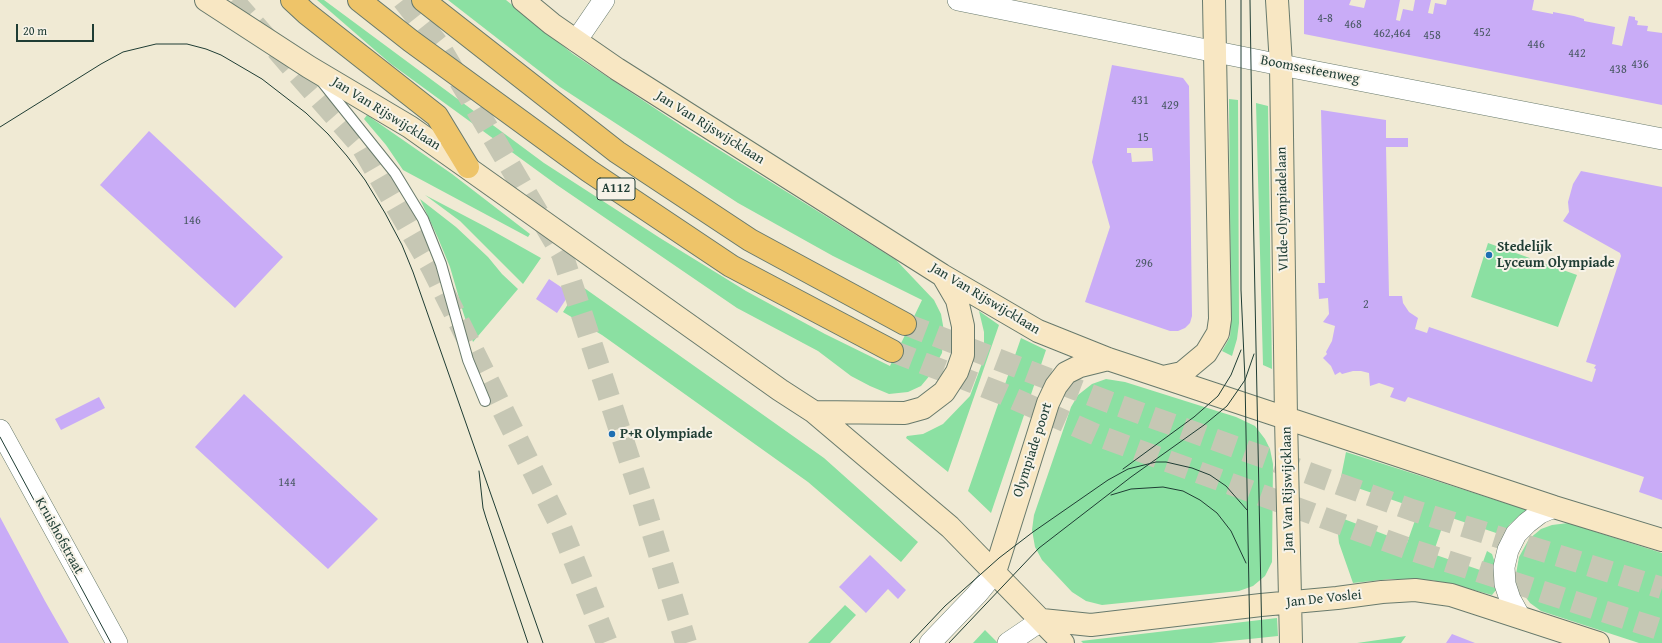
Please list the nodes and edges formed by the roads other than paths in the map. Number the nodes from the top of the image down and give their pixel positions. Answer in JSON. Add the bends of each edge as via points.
{"nodes":[{"id":1,"x":206,"y":0,"type":"edge"},
{"id":2,"x":292,"y":0,"type":"edge"},
{"id":3,"x":359,"y":0,"type":"edge"},
{"id":4,"x":423,"y":0,"type":"edge"},
{"id":5,"x":523,"y":0,"type":"edge"},
{"id":6,"x":604,"y":0,"type":"edge"},
{"id":7,"x":958,"y":0,"type":"edge"},
{"id":8,"x":1214,"y":0,"type":"edge"},
{"id":9,"x":1277,"y":0,"type":"edge"},
{"id":10,"x":576,"y":41,"type":"junction"},
{"id":11,"x":1215,"y":51,"type":"junction"},
{"id":12,"x":1281,"y":65,"type":"junction"},
{"id":13,"x":309,"y":67,"type":"junction"},
{"id":14,"x":1662,"y":140,"type":"edge"},
{"id":15,"x":468,"y":167,"type":"junction"},
{"id":16,"x":942,"y":275,"type":"junction"},
{"id":17,"x":905,"y":324,"type":"tunnel mouth"},
{"id":18,"x":892,"y":351,"type":"tunnel mouth"},
{"id":19,"x":1108,"y":359,"type":"junction"},
{"id":20,"x":1163,"y":377,"type":"junction"},
{"id":21,"x":485,"y":401,"type":"dead end"},
{"id":22,"x":814,"y":412,"type":"junction"},
{"id":23,"x":1286,"y":418,"type":"junction"},
{"id":24,"x":0,"y":430,"type":"edge"},
{"id":25,"x":1554,"y":507,"type":"junction"},
{"id":26,"x":1662,"y":540,"type":"edge"},
{"id":27,"x":995,"y":572,"type":"junction"},
{"id":28,"x":1290,"y":602,"type":"junction"},
{"id":29,"x":1520,"y":617,"type":"junction"},
{"id":30,"x":1042,"y":620,"type":"junction"},
{"id":31,"x":117,"y":643,"type":"edge"},
{"id":32,"x":930,"y":643,"type":"edge"},
{"id":33,"x":1008,"y":643,"type":"edge"},
{"id":34,"x":1063,"y":643,"type":"edge"},
{"id":35,"x":1291,"y":643,"type":"edge"},
{"id":36,"x":1598,"y":643,"type":"edge"}],
"edges":[{"from":1,"to":13,"type":"main road","name":"Jan Van Rijswijcklaan"},
{"from":2,"to":15,"type":"highway","via":[[437,116]]},
{"from":3,"to":18,"type":"highway","number":"A112","via":[[589,171],[731,266]]},
{"from":4,"to":17,"type":"highway","number":"A112","via":[[617,152],[750,240]]},
{"from":5,"to":10,"type":"main road","name":"Jan Van Rijswijcklaan"},
{"from":6,"to":10,"type":"street"},
{"from":7,"to":11,"type":"street","name":"Boomsesteenweg"},
{"from":8,"to":11,"type":"main road"},
{"from":9,"to":12,"type":"main road","name":"VIIde-Olympiadelaan"},
{"from":10,"to":16,"type":"main road","name":"Jan Van Rijswijcklaan"},
{"from":11,"to":12,"type":"street","name":"Boomsesteenweg"},
{"from":11,"to":20,"type":"main road","via":[[1218,333],[1212,346],[1182,373]]},
{"from":12,"to":14,"type":"street","name":"Boomsesteenweg"},
{"from":12,"to":23,"type":"main road","name":"VIIde-Olympiadelaan"},
{"from":13,"to":15,"type":"main road","name":"Jan Van Rijswijcklaan","via":[[410,126]]},
{"from":13,"to":21,"type":"lane","via":[[395,173],[423,219],[441,264],[468,360]]},
{"from":15,"to":22,"type":"main road","name":"Jan Van Rijswijcklaan"},
{"from":16,"to":19,"type":"main road","name":"Jan Van Rijswijcklaan","via":[[1038,332]]},
{"from":16,"to":22,"type":"main road","via":[[957,300],[964,326],[963,355],[957,372],[944,392],[923,408],[905,413]]},
{"from":19,"to":20,"type":"main road","name":"Jan Van Rijswijcklaan"},
{"from":19,"to":27,"type":"main road","name":"Olympiade poort","via":[[1080,366],[1066,373],[1056,386],[1048,403]]},
{"from":20,"to":23,"type":"main road","name":"Jan Van Rijswijcklaan"},
{"from":22,"to":27,"type":"main road","name":"Jan Van Rijswijcklaan","via":[[945,522]]},
{"from":23,"to":25,"type":"main road"},
{"from":23,"to":28,"type":"main road","name":"Jan Van Rijswijcklaan"},
{"from":24,"to":31,"type":"street","name":"Kruishofstraat"},
{"from":25,"to":26,"type":"main road"},
{"from":25,"to":29,"type":"street","via":[[1527,523],[1516,534],[1508,550],[1504,567],[1505,584]]},
{"from":27,"to":30,"type":"main road","name":"Jan Van Rijswijcklaan"},
{"from":27,"to":32,"type":"street"},
{"from":28,"to":29,"type":"main road","name":"Jan De Voslei","via":[[1415,590],[1451,595]]},
{"from":28,"to":30,"type":"main road","name":"Jan De Voslei","via":[[1091,625]]},
{"from":28,"to":35,"type":"main road","name":"Jan Van Rijswijcklaan"},
{"from":29,"to":36,"type":"main road","name":"Jan De Voslei"},
{"from":30,"to":33,"type":"street"},
{"from":30,"to":34,"type":"main road","name":"Jan Van Rijswijcklaan"}]}
